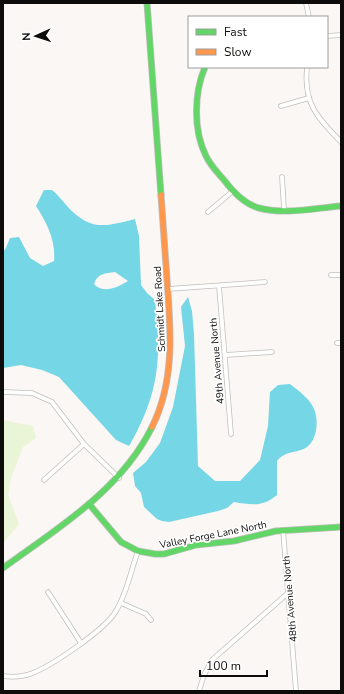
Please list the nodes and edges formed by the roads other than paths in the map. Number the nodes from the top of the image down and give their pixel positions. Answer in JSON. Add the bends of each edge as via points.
{"nodes":[{"id":1,"x":147,"y":3,"type":"edge"},
{"id":2,"x":306,"y":3,"type":"edge"},
{"id":3,"x":309,"y":16,"type":"edge"},
{"id":4,"x":341,"y":35,"type":"edge"},
{"id":5,"x":328,"y":36,"type":"edge"},
{"id":6,"x":205,"y":68,"type":"edge"},
{"id":7,"x":307,"y":68,"type":"edge"},
{"id":8,"x":308,"y":98,"type":"junction"},
{"id":9,"x":281,"y":106,"type":"dead end"},
{"id":10,"x":341,"y":142,"type":"edge"},
{"id":11,"x":282,"y":177,"type":"dead end"},
{"id":12,"x":233,"y":191,"type":"junction"},
{"id":13,"x":341,"y":206,"type":"edge"},
{"id":14,"x":284,"y":209,"type":"junction"},
{"id":15,"x":208,"y":212,"type":"dead end"},
{"id":16,"x":341,"y":274,"type":"edge"},
{"id":17,"x":331,"y":275,"type":"dead end"},
{"id":18,"x":265,"y":282,"type":"dead end"},
{"id":19,"x":219,"y":286,"type":"junction"},
{"id":20,"x":168,"y":289,"type":"junction"},
{"id":21,"x":272,"y":352,"type":"dead end"},
{"id":22,"x":225,"y":355,"type":"junction"},
{"id":23,"x":3,"y":392,"type":"edge"},
{"id":24,"x":231,"y":434,"type":"dead end"},
{"id":25,"x":84,"y":444,"type":"junction"},
{"id":26,"x":119,"y":478,"type":"junction"},
{"id":27,"x":44,"y":480,"type":"dead end"},
{"id":28,"x":90,"y":504,"type":"junction"},
{"id":29,"x":341,"y":527,"type":"edge"},
{"id":30,"x":283,"y":530,"type":"junction"},
{"id":31,"x":138,"y":550,"type":"junction"},
{"id":32,"x":3,"y":568,"type":"edge"},
{"id":33,"x":48,"y":592,"type":"dead end"},
{"id":34,"x":288,"y":593,"type":"junction"},
{"id":35,"x":121,"y":603,"type":"junction"},
{"id":36,"x":152,"y":620,"type":"dead end"},
{"id":37,"x":81,"y":643,"type":"junction"},
{"id":38,"x":3,"y":676,"type":"edge"},
{"id":39,"x":199,"y":691,"type":"edge"},
{"id":40,"x":296,"y":691,"type":"edge"}],
"edges":[{"from":1,"to":20,"type":"street","name":"Schmidt Lake Road"},
{"from":2,"to":3,"type":"street"},
{"from":4,"to":5,"type":"street"},
{"from":6,"to":12,"type":"street","via":[[199,80],[197,96],[201,142],[211,164]]},
{"from":7,"to":8,"type":"street"},
{"from":8,"to":9,"type":"street"},
{"from":8,"to":10,"type":"street","via":[[321,123]]},
{"from":11,"to":14,"type":"street"},
{"from":12,"to":14,"type":"street","via":[[241,199],[259,208]]},
{"from":12,"to":15,"type":"street"},
{"from":13,"to":14,"type":"street"},
{"from":16,"to":17,"type":"street"},
{"from":18,"to":19,"type":"street"},
{"from":19,"to":20,"type":"street"},
{"from":19,"to":22,"type":"street","name":"49th Avenue North"},
{"from":20,"to":26,"type":"street","name":"Schmidt Lake Road","via":[[172,347],[165,395],[152,430]]},
{"from":21,"to":22,"type":"street"},
{"from":22,"to":24,"type":"street","name":"49th Avenue North"},
{"from":23,"to":25,"type":"street","via":[[32,393],[46,398]]},
{"from":25,"to":26,"type":"street"},
{"from":25,"to":27,"type":"street"},
{"from":26,"to":28,"type":"street","name":"Schmidt Lake Road"},
{"from":28,"to":31,"type":"street","name":"Valley Forge Lane North","via":[[114,536]]},
{"from":28,"to":32,"type":"street","name":"Schmidt Lake Road"},
{"from":29,"to":30,"type":"street","name":"Valley Forge Lane North"},
{"from":30,"to":31,"type":"street","name":"Valley Forge Lane North","via":[[189,546],[164,554]]},
{"from":30,"to":34,"type":"street","name":"48th Avenue North"},
{"from":31,"to":35,"type":"street"},
{"from":33,"to":37,"type":"street"},
{"from":34,"to":39,"type":"street","via":[[212,660]]},
{"from":34,"to":40,"type":"street","name":"48th Avenue North"},
{"from":35,"to":36,"type":"street","via":[[146,614]]},
{"from":35,"to":37,"type":"street","via":[[100,630]]},
{"from":37,"to":38,"type":"street","via":[[37,671],[18,676]]}]}
